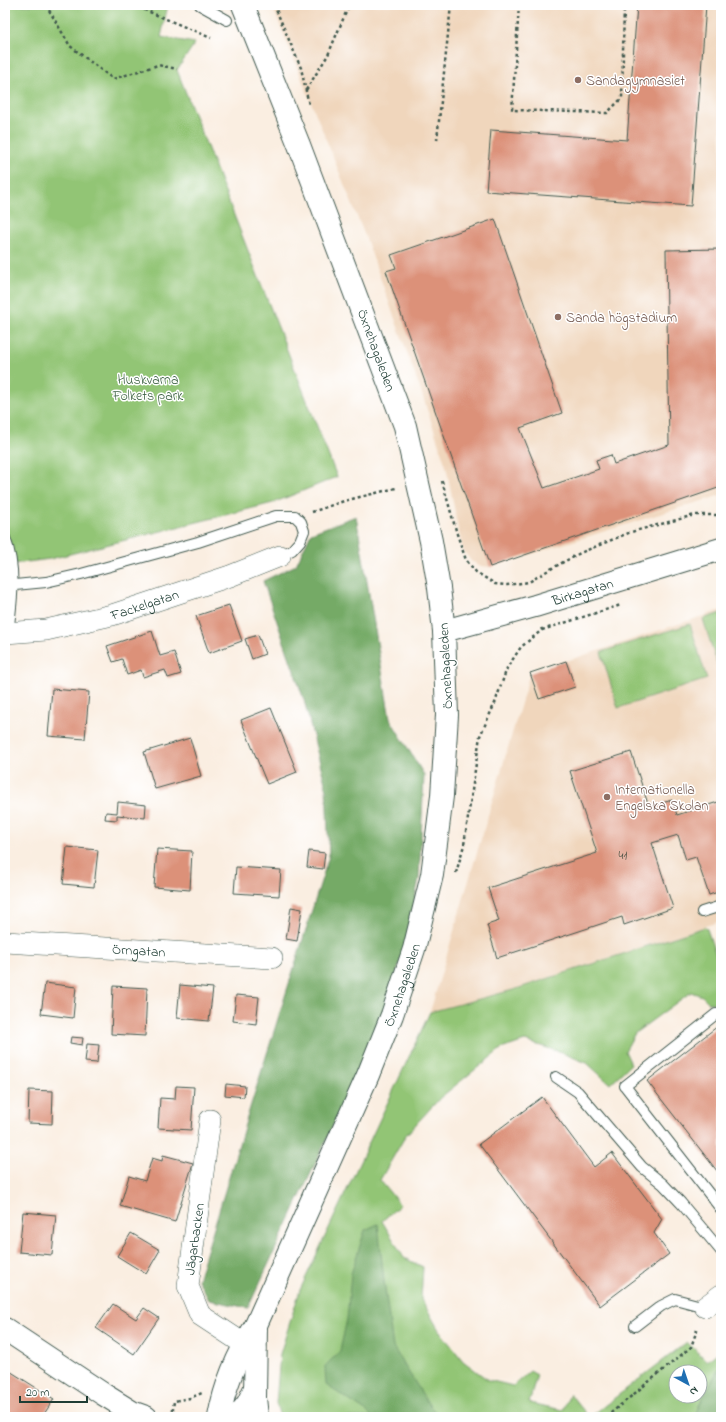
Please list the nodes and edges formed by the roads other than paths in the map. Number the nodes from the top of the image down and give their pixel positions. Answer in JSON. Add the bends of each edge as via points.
{"nodes":[{"id":1,"x":200,"y":5,"type":"edge"},
{"id":2,"x":243,"y":5,"type":"edge"},
{"id":3,"x":227,"y":20,"type":"dead end"},
{"id":4,"x":5,"y":538,"type":"edge"},
{"id":5,"x":721,"y":549,"type":"edge"},
{"id":6,"x":280,"y":556,"type":"joint"},
{"id":7,"x":9,"y":586,"type":"edge"},
{"id":8,"x":444,"y":631,"type":"junction"},
{"id":9,"x":6,"y":637,"type":"edge"},
{"id":10,"x":721,"y":906,"type":"edge"},
{"id":11,"x":702,"y":912,"type":"dead end"},
{"id":12,"x":5,"y":942,"type":"edge"},
{"id":13,"x":272,"y":958,"type":"dead end"},
{"id":14,"x":721,"y":1015,"type":"edge"},
{"id":15,"x":556,"y":1077,"type":"dead end"},
{"id":16,"x":210,"y":1120,"type":"dead end"},
{"id":17,"x":721,"y":1209,"type":"edge"},
{"id":18,"x":721,"y":1251,"type":"edge"},
{"id":19,"x":713,"y":1301,"type":"edge"},
{"id":20,"x":635,"y":1326,"type":"dead end"},
{"id":21,"x":5,"y":1329,"type":"edge"},
{"id":22,"x":250,"y":1347,"type":"junction"},
{"id":23,"x":256,"y":1387,"type":"junction"},
{"id":24,"x":146,"y":1417,"type":"edge"},
{"id":25,"x":219,"y":1417,"type":"edge"},
{"id":26,"x":237,"y":1417,"type":"edge"},
{"id":27,"x":257,"y":1417,"type":"edge"}],
"edges":[{"from":1,"to":3,"type":"lane"},
{"from":2,"to":8,"type":"street","name":"Öxnehagaleden","via":[[405,426],[440,588]]},
{"from":4,"to":7,"type":"lane","via":[[9,548]]},
{"from":5,"to":8,"type":"street","name":"Birkagatan"},
{"from":6,"to":7,"type":"lane","via":[[292,550],[304,531],[302,522],[295,516],[276,516],[198,542],[82,574],[46,582]]},
{"from":6,"to":9,"type":"street","name":"Fackelgatan","via":[[230,576],[112,615]]},
{"from":7,"to":9,"type":"lane"},
{"from":8,"to":22,"type":"street","name":"Öxnehagaleden","via":[[447,715],[442,796],[432,875],[414,949],[392,1015],[368,1074],[256,1325]]},
{"from":10,"to":11,"type":"lane"},
{"from":12,"to":13,"type":"street","name":"Örngatan"},
{"from":14,"to":17,"type":"lane","via":[[716,1014],[624,1086]]},
{"from":15,"to":18,"type":"lane","via":[[578,1092],[642,1167],[681,1203]]},
{"from":16,"to":22,"type":"street","name":"Jägarbacken","via":[[188,1286],[200,1315]]},
{"from":19,"to":20,"type":"lane","via":[[674,1299]]},
{"from":21,"to":24,"type":"street","via":[[103,1394],[132,1412]]},
{"from":22,"to":23,"type":"street"},
{"from":22,"to":25,"type":"street","name":"Öxnehagaleden","via":[[229,1376]]},
{"from":23,"to":26,"type":"street"},
{"from":23,"to":27,"type":"street"}]}
